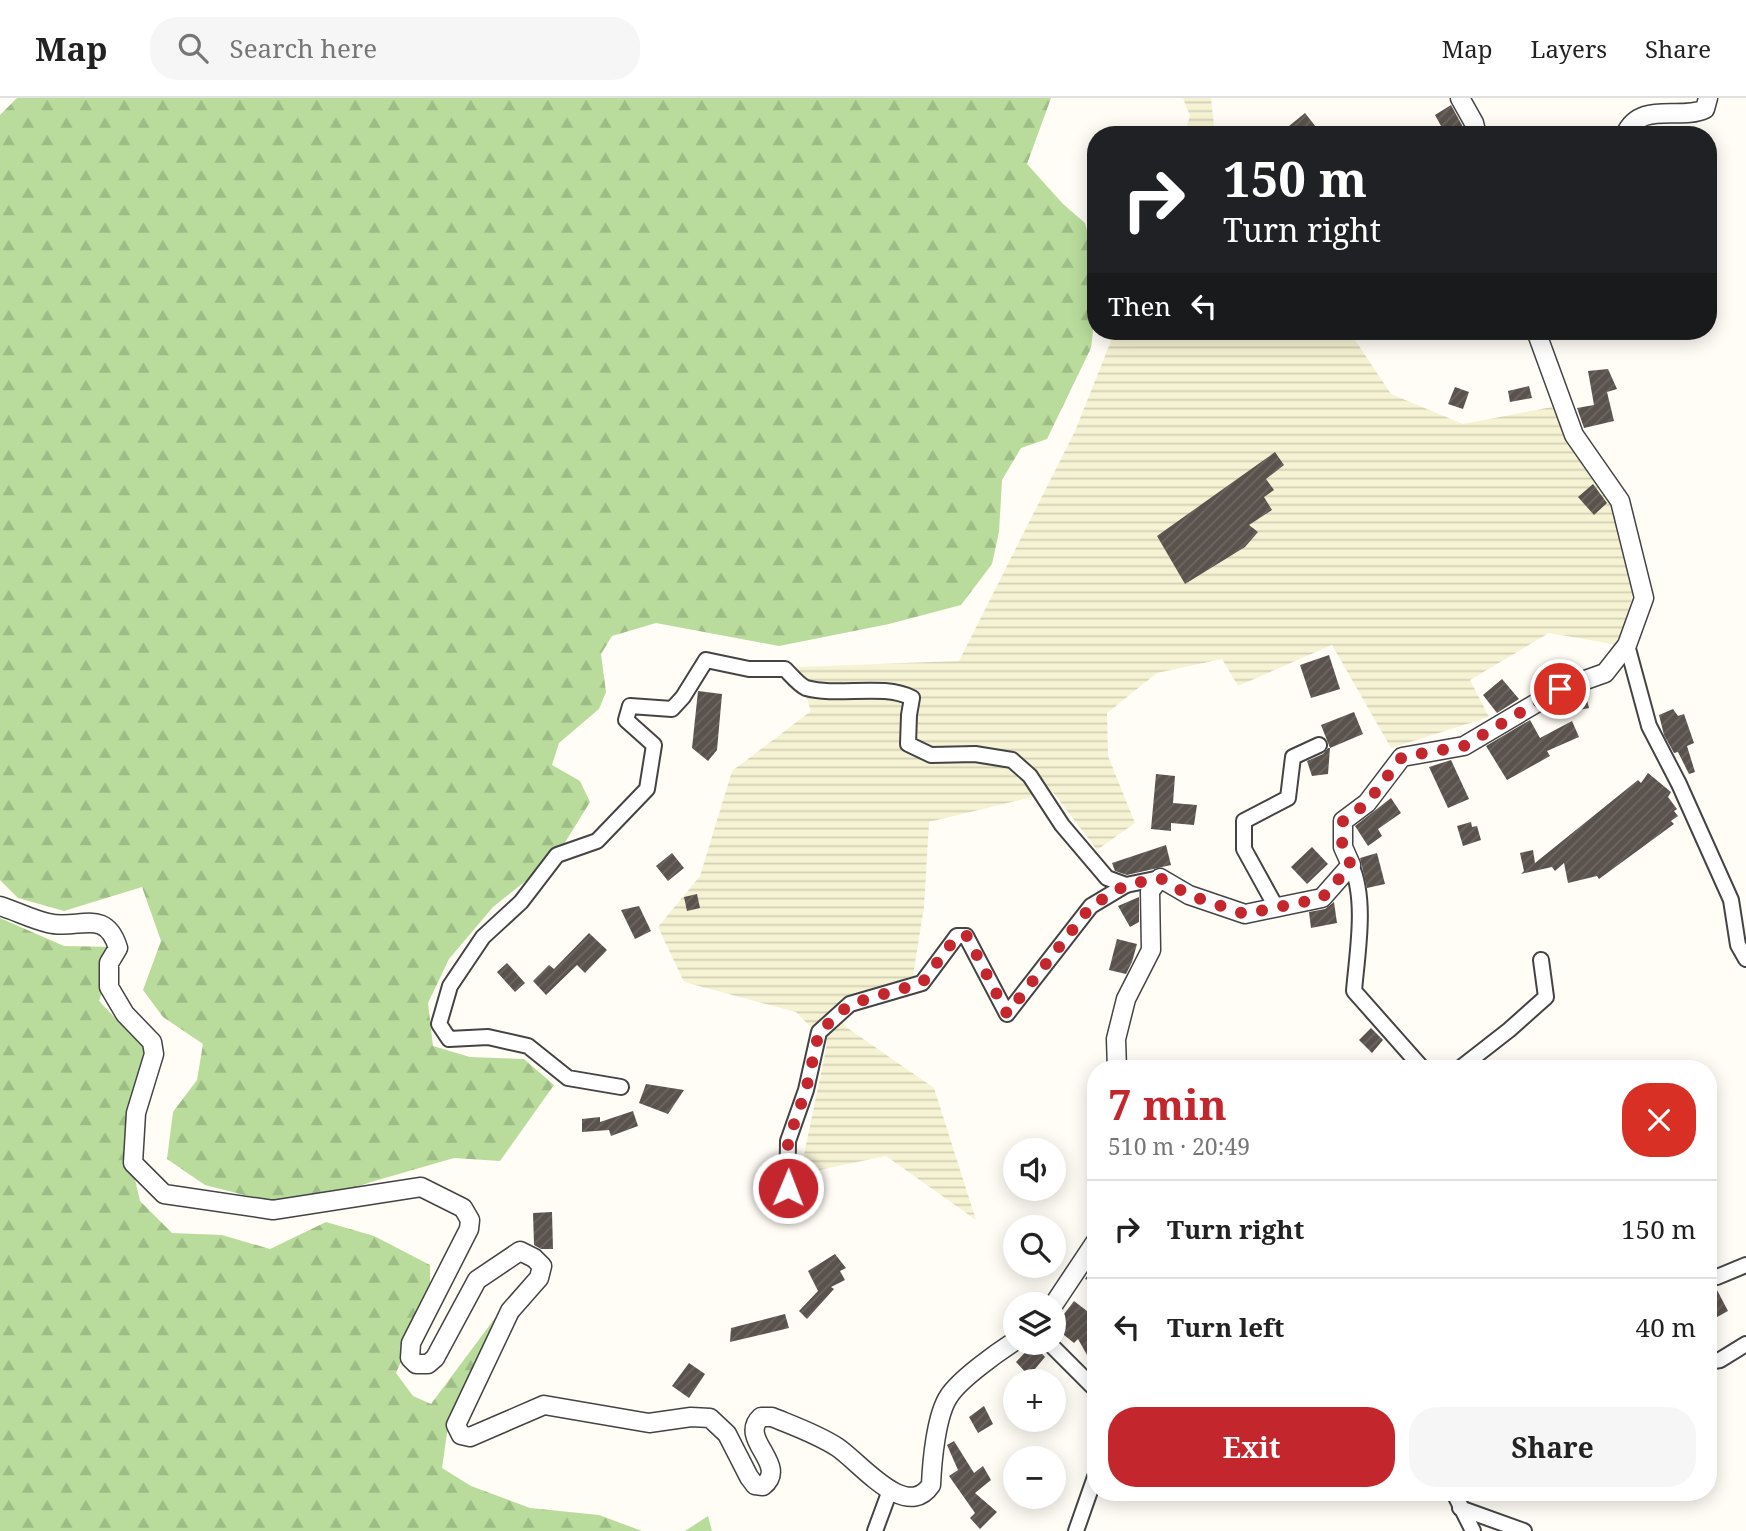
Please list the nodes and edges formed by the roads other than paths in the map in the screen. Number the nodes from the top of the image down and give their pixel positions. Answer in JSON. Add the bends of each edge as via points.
{"nodes":[{"id":1,"x":1460,"y":98,"type":"edge"},
{"id":2,"x":1709,"y":98,"type":"edge"},
{"id":3,"x":1474,"y":126,"type":"edge"},
{"id":4,"x":1630,"y":126,"type":"edge"},
{"id":5,"x":1539,"y":340,"type":"edge"},
{"id":6,"x":1628,"y":645,"type":"junction"},
{"id":7,"x":1319,"y":745,"type":"dead end"},
{"id":8,"x":1351,"y":865,"type":"junction"},
{"id":9,"x":1160,"y":878,"type":"junction"},
{"id":10,"x":1126,"y":885,"type":"junction"},
{"id":11,"x":0,"y":906,"type":"edge"},
{"id":12,"x":1276,"y":907,"type":"junction"},
{"id":13,"x":1746,"y":959,"type":"edge"},
{"id":14,"x":1541,"y":960,"type":"dead end"},
{"id":15,"x":1117,"y":1060,"type":"edge"},
{"id":16,"x":1415,"y":1060,"type":"edge"},
{"id":17,"x":1471,"y":1060,"type":"edge"},
{"id":18,"x":621,"y":1087,"type":"dead end"},
{"id":19,"x":788,"y":1211,"type":"dead end"},
{"id":20,"x":1087,"y":1254,"type":"edge"},
{"id":21,"x":1746,"y":1265,"type":"edge"},
{"id":22,"x":1717,"y":1277,"type":"edge"},
{"id":23,"x":1062,"y":1292,"type":"edge"},
{"id":24,"x":1746,"y":1344,"type":"edge"},
{"id":25,"x":1003,"y":1349,"type":"edge"},
{"id":26,"x":1061,"y":1355,"type":"edge"},
{"id":27,"x":1717,"y":1360,"type":"edge"},
{"id":28,"x":1087,"y":1381,"type":"edge"},
{"id":29,"x":889,"y":1493,"type":"junction"},
{"id":30,"x":1087,"y":1500,"type":"edge"},
{"id":31,"x":1457,"y":1501,"type":"edge"},
{"id":32,"x":1460,"y":1508,"type":"junction"},
{"id":33,"x":875,"y":1531,"type":"edge"},
{"id":34,"x":1076,"y":1531,"type":"edge"},
{"id":35,"x":1473,"y":1531,"type":"edge"},
{"id":36,"x":1524,"y":1531,"type":"edge"}],
"edges":[{"from":1,"to":3,"type":"street"},
{"from":2,"to":4,"type":"street","via":[[1705,109],[1695,114],[1658,112]]},
{"from":5,"to":6,"type":"street","via":[[1574,435],[1620,501],[1644,598]]},
{"from":6,"to":8,"type":"street","via":[[1605,673],[1560,689],[1464,746],[1402,757],[1367,803],[1343,821],[1342,847]]},
{"from":6,"to":13,"type":"street","via":[[1649,726],[1731,900],[1738,945]]},
{"from":7,"to":12,"type":"street","via":[[1293,757],[1287,798],[1244,821],[1244,849]]},
{"from":8,"to":12,"type":"street","via":[[1322,898]]},
{"from":8,"to":16,"type":"street","via":[[1359,926],[1354,991]]},
{"from":9,"to":10,"type":"street"},
{"from":9,"to":12,"type":"street","via":[[1189,895],[1245,914]]},
{"from":9,"to":15,"type":"street","via":[[1150,891],[1152,950],[1126,999],[1116,1039]]},
{"from":10,"to":18,"type":"street","via":[[1107,878],[1062,825],[1030,776],[1012,760],[975,754],[931,755],[908,744],[912,698],[901,692],[804,687],[785,669],[749,669],[706,660],[672,709],[630,706],[626,720],[654,745],[647,789],[597,841],[557,855],[521,902],[483,937],[450,986],[439,1024],[449,1039],[488,1037],[528,1046],[568,1079]]},
{"from":10,"to":19,"type":"street","via":[[1091,906],[1007,1014],[967,936],[957,936],[922,983],[850,1004],[819,1032],[788,1141]]},
{"from":11,"to":29,"type":"street","via":[[50,924],[103,924],[113,933],[118,948],[109,963],[109,987],[125,1014],[152,1042],[154,1054],[136,1113],[133,1163],[164,1194],[273,1210],[421,1187],[463,1208],[469,1229],[411,1343],[410,1358],[416,1364],[428,1364],[435,1358],[477,1280],[520,1251],[542,1266],[539,1278],[510,1311],[456,1425],[461,1435],[470,1437],[544,1405],[649,1423],[710,1418],[727,1434],[755,1485],[763,1486],[770,1464],[753,1434],[754,1424],[761,1417],[772,1417],[837,1447]]},
{"from":14,"to":17,"type":"street","via":[[1546,997]]},
{"from":20,"to":23,"type":"street"},
{"from":21,"to":22,"type":"street"},
{"from":24,"to":27,"type":"street"},
{"from":25,"to":29,"type":"street","via":[[947,1397],[931,1485],[925,1493],[912,1497]]},
{"from":26,"to":28,"type":"street"},
{"from":29,"to":33,"type":"street"},
{"from":30,"to":34,"type":"street"},
{"from":31,"to":32,"type":"street"},
{"from":32,"to":35,"type":"street"},
{"from":32,"to":36,"type":"street"}]}
